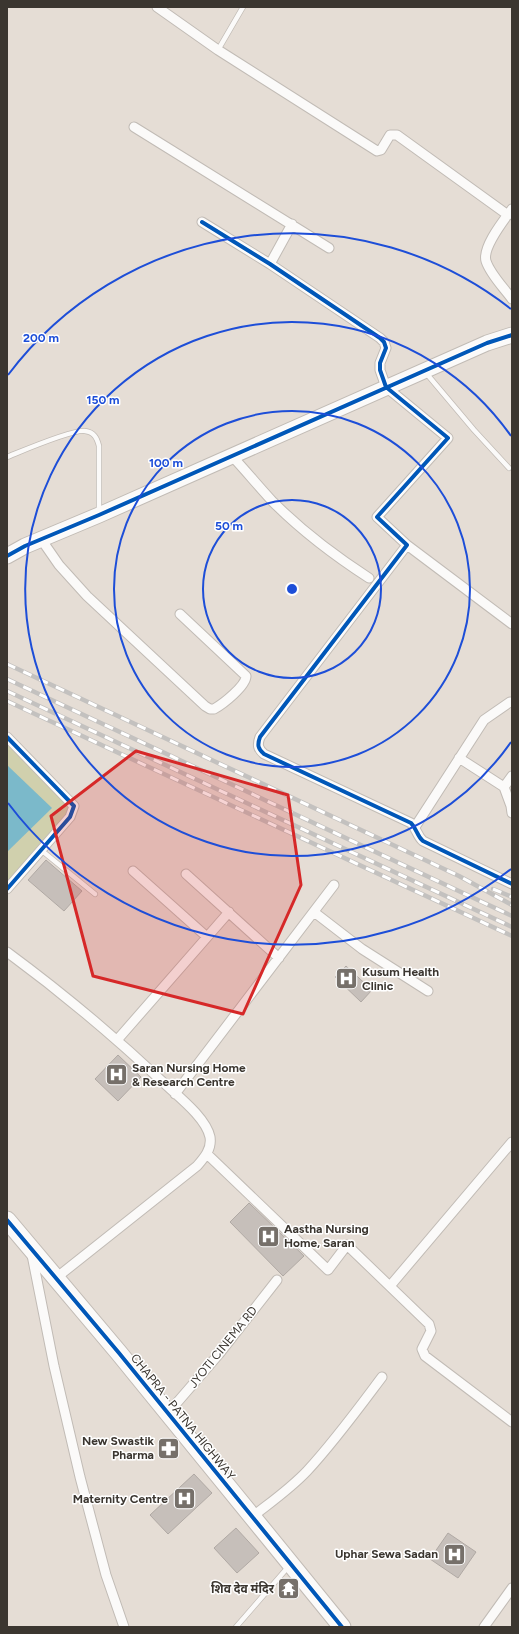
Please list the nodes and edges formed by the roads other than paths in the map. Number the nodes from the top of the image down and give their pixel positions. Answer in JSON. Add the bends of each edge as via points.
{"nodes":[{"id":1,"x":157,"y":7,"type":"edge"},
{"id":2,"x":243,"y":7,"type":"edge"},
{"id":3,"x":218,"y":50,"type":"junction"},
{"id":4,"x":134,"y":127,"type":"dead end"},
{"id":5,"x":510,"y":212,"type":"edge"},
{"id":6,"x":202,"y":222,"type":"dead end"},
{"id":7,"x":292,"y":224,"type":"junction"},
{"id":8,"x":329,"y":248,"type":"dead end"},
{"id":9,"x":270,"y":264,"type":"junction"},
{"id":10,"x":512,"y":299,"type":"edge"},
{"id":11,"x":512,"y":335,"type":"edge"},
{"id":12,"x":424,"y":371,"type":"junction"},
{"id":13,"x":386,"y":387,"type":"junction"},
{"id":14,"x":232,"y":456,"type":"junction"},
{"id":15,"x":7,"y":457,"type":"edge"},
{"id":16,"x":509,"y":468,"type":"dead end"},
{"id":17,"x":99,"y":515,"type":"junction"},
{"id":18,"x":41,"y":539,"type":"junction"},
{"id":19,"x":407,"y":545,"type":"junction"},
{"id":20,"x":7,"y":556,"type":"edge"},
{"id":21,"x":369,"y":578,"type":"dead end"},
{"id":22,"x":180,"y":614,"type":"dead end"},
{"id":23,"x":512,"y":624,"type":"edge"},
{"id":24,"x":511,"y":703,"type":"edge"},
{"id":25,"x":7,"y":737,"type":"edge"},
{"id":26,"x":460,"y":758,"type":"junction"},
{"id":27,"x":512,"y":776,"type":"edge"},
{"id":28,"x":504,"y":787,"type":"junction"},
{"id":29,"x":512,"y":813,"type":"edge"},
{"id":30,"x":416,"y":827,"type":"junction"},
{"id":31,"x":41,"y":850,"type":"junction"},
{"id":32,"x":133,"y":871,"type":"dead end"},
{"id":33,"x":186,"y":874,"type":"dead end"},
{"id":34,"x":512,"y":884,"type":"edge"},
{"id":35,"x":334,"y":885,"type":"dead end"},
{"id":36,"x":7,"y":889,"type":"edge"},
{"id":37,"x":95,"y":894,"type":"dead end"},
{"id":38,"x":229,"y":912,"type":"junction"},
{"id":39,"x":314,"y":912,"type":"junction"},
{"id":40,"x":207,"y":937,"type":"junction"},
{"id":41,"x":7,"y":952,"type":"edge"},
{"id":42,"x":279,"y":958,"type":"junction"},
{"id":43,"x":428,"y":991,"type":"dead end"},
{"id":44,"x":118,"y":1039,"type":"junction"},
{"id":45,"x":175,"y":1094,"type":"junction"},
{"id":46,"x":512,"y":1142,"type":"edge"},
{"id":47,"x":207,"y":1154,"type":"junction"},
{"id":48,"x":7,"y":1220,"type":"edge"},
{"id":49,"x":31,"y":1250,"type":"junction"},
{"id":50,"x":56,"y":1278,"type":"junction"},
{"id":51,"x":277,"y":1280,"type":"dead end"},
{"id":52,"x":390,"y":1286,"type":"junction"},
{"id":53,"x":382,"y":1377,"type":"dead end"},
{"id":54,"x":168,"y":1413,"type":"junction"},
{"id":55,"x":512,"y":1422,"type":"edge"},
{"id":56,"x":252,"y":1517,"type":"junction"},
{"id":57,"x":291,"y":1564,"type":"junction"},
{"id":58,"x":512,"y":1588,"type":"edge"},
{"id":59,"x":124,"y":1627,"type":"edge"},
{"id":60,"x":236,"y":1627,"type":"edge"},
{"id":61,"x":342,"y":1627,"type":"edge"},
{"id":62,"x":484,"y":1627,"type":"edge"}],
"edges":[{"from":1,"to":3,"type":"street"},
{"from":2,"to":3,"type":"lane"},
{"from":3,"to":5,"type":"street","via":[[377,151],[381,150],[390,135],[397,135]]},
{"from":4,"to":7,"type":"street"},
{"from":5,"to":10,"type":"street","via":[[492,240],[486,260]]},
{"from":6,"to":9,"type":"street"},
{"from":7,"to":8,"type":"street"},
{"from":7,"to":9,"type":"street"},
{"from":9,"to":13,"type":"street","via":[[384,342],[386,348],[380,370]]},
{"from":11,"to":12,"type":"main road","via":[[487,343]]},
{"from":12,"to":13,"type":"main road"},
{"from":12,"to":16,"type":"lane"},
{"from":13,"to":14,"type":"main road"},
{"from":13,"to":19,"type":"street","via":[[448,438],[377,517]]},
{"from":14,"to":17,"type":"main road"},
{"from":14,"to":21,"type":"street","via":[[273,502],[301,528]]},
{"from":15,"to":17,"type":"lane","via":[[74,432],[91,433],[99,446]]},
{"from":17,"to":18,"type":"main road"},
{"from":18,"to":20,"type":"main road"},
{"from":18,"to":22,"type":"street","via":[[58,565],[87,596],[205,706],[214,709],[242,686],[246,676]]},
{"from":19,"to":23,"type":"street"},
{"from":19,"to":30,"type":"street","via":[[260,737],[258,744],[264,754]]},
{"from":24,"to":26,"type":"street","via":[[484,720]]},
{"from":25,"to":31,"type":"street","via":[[74,806],[70,817]]},
{"from":26,"to":28,"type":"street"},
{"from":26,"to":30,"type":"street"},
{"from":27,"to":28,"type":"street"},
{"from":28,"to":29,"type":"street"},
{"from":30,"to":34,"type":"street","via":[[419,837],[424,841]]},
{"from":31,"to":36,"type":"street"},
{"from":31,"to":37,"type":"lane"},
{"from":32,"to":40,"type":"street"},
{"from":33,"to":38,"type":"street"},
{"from":35,"to":39,"type":"street"},
{"from":38,"to":40,"type":"street"},
{"from":38,"to":42,"type":"street"},
{"from":39,"to":42,"type":"street"},
{"from":39,"to":43,"type":"street","via":[[362,949]]},
{"from":40,"to":44,"type":"street"},
{"from":41,"to":44,"type":"street"},
{"from":42,"to":45,"type":"street"},
{"from":44,"to":45,"type":"street"},
{"from":45,"to":47,"type":"street","via":[[204,1124],[210,1137]]},
{"from":46,"to":52,"type":"street"},
{"from":47,"to":50,"type":"street","via":[[197,1166]]},
{"from":47,"to":52,"type":"street","via":[[328,1270],[347,1246]]},
{"from":48,"to":49,"type":"highway","name":"CHAPRA - PATNA HIGHWAY"},
{"from":49,"to":50,"type":"highway","name":"CHAPRA - PATNA HIGHWAY"},
{"from":49,"to":59,"type":"street","via":[[80,1477],[106,1575]]},
{"from":50,"to":54,"type":"highway","name":"CHAPRA - PATNA HIGHWAY"},
{"from":51,"to":54,"type":"street","name":"JYOTI CINEMA RD","via":[[220,1354]]},
{"from":52,"to":55,"type":"street","via":[[431,1327],[422,1349],[425,1356]]},
{"from":53,"to":56,"type":"street","via":[[306,1472]]},
{"from":54,"to":56,"type":"highway","name":"CHAPRA - PATNA HIGHWAY"},
{"from":56,"to":57,"type":"highway","name":"CHAPRA - PATNA HIGHWAY"},
{"from":57,"to":60,"type":"lane"},
{"from":57,"to":61,"type":"highway","name":"CHAPRA - PATNA HIGHWAY"},
{"from":58,"to":62,"type":"street"}]}
